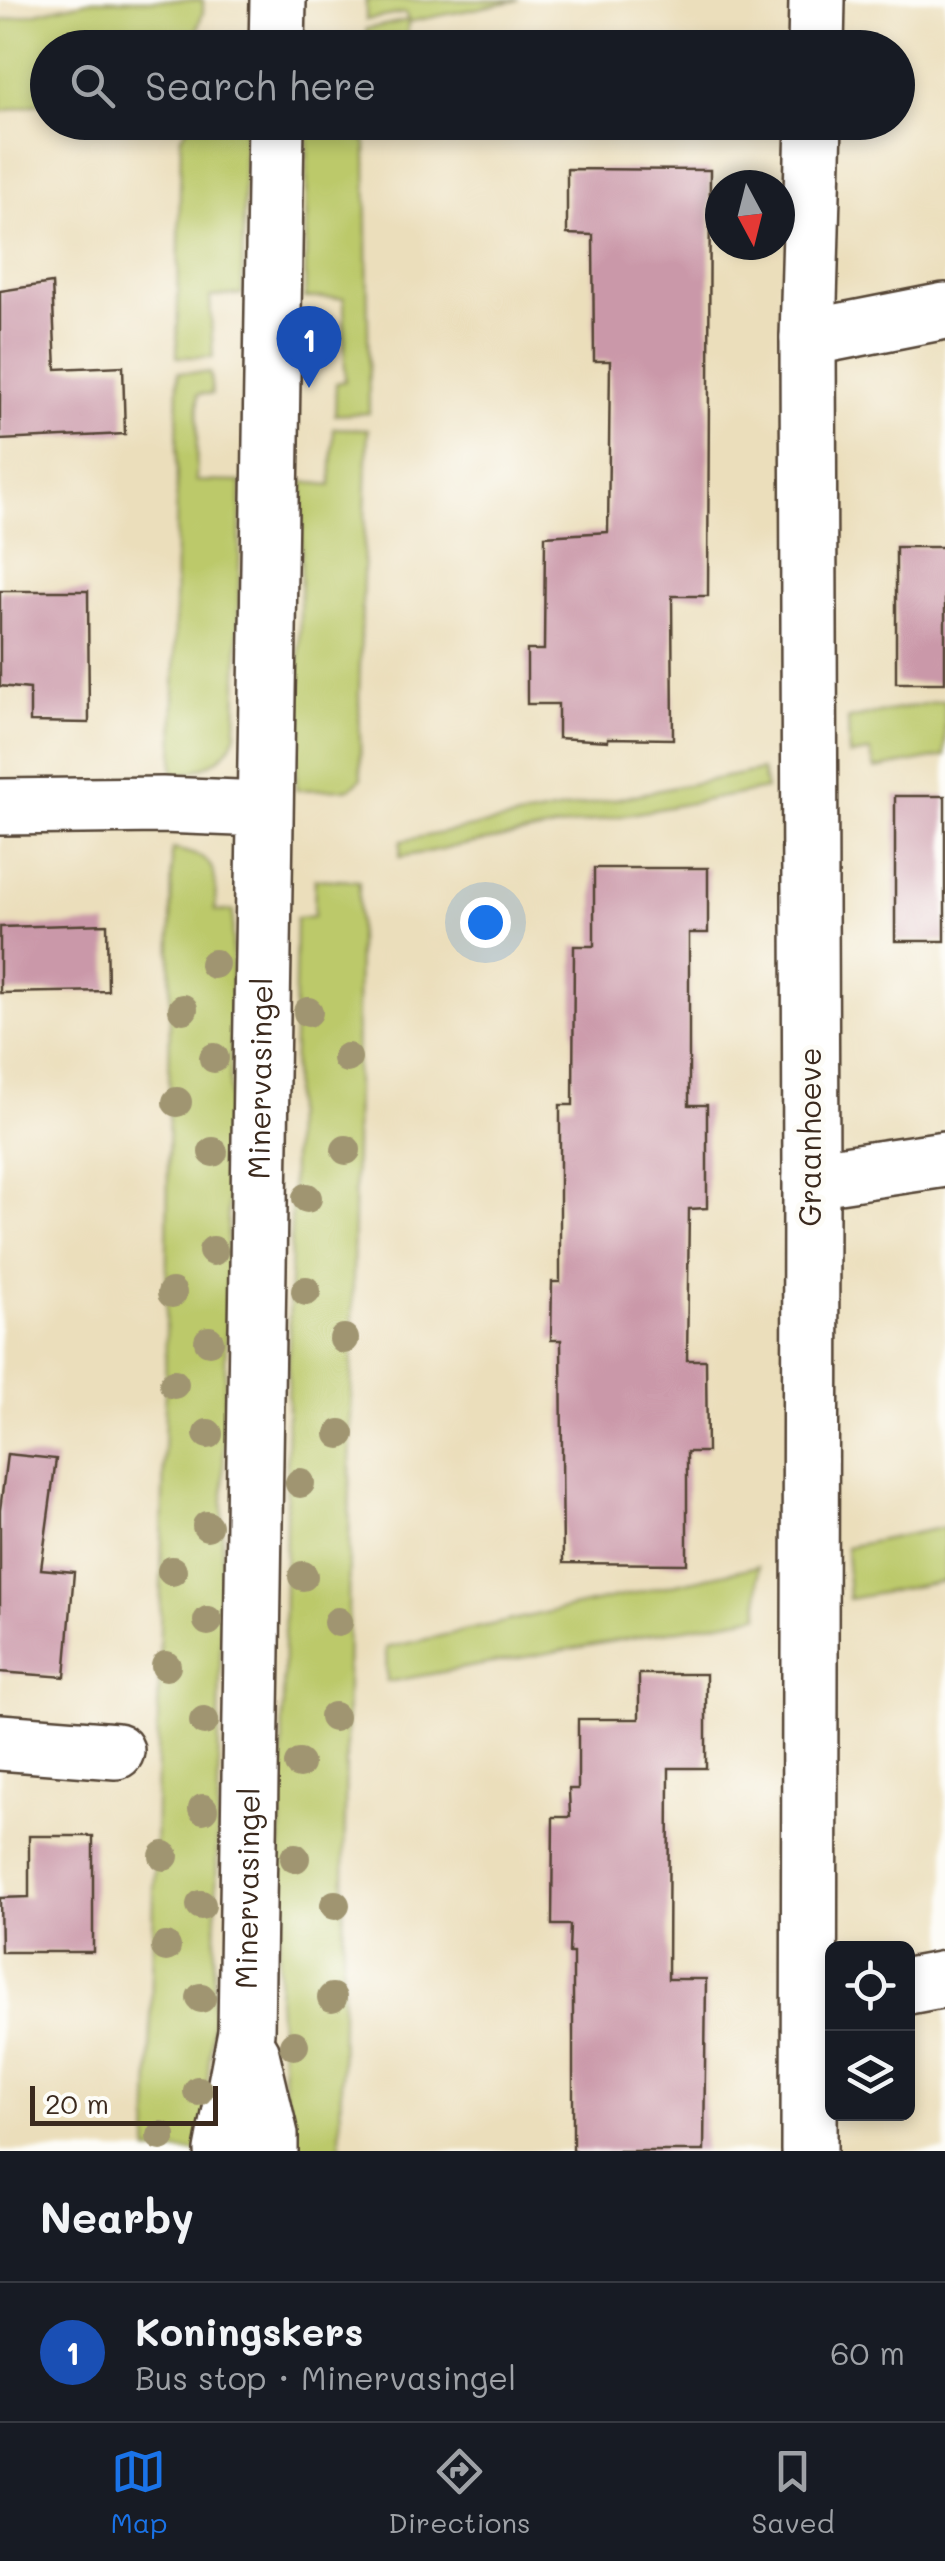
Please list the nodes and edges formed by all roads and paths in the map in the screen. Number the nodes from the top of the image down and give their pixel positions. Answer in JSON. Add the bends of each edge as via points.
{"nodes":[{"id":1,"x":278,"y":0,"type":"edge"},
{"id":2,"x":817,"y":0,"type":"edge"},
{"id":3,"x":278,"y":30,"type":"edge"},
{"id":4,"x":816,"y":30,"type":"edge"},
{"id":5,"x":276,"y":140,"type":"edge"},
{"id":6,"x":814,"y":140,"type":"edge"},
{"id":7,"x":945,"y":310,"type":"edge"},
{"id":8,"x":808,"y":338,"type":"junction"},
{"id":9,"x":0,"y":807,"type":"edge"},
{"id":10,"x":263,"y":809,"type":"junction"},
{"id":11,"x":945,"y":1160,"type":"edge"},
{"id":12,"x":811,"y":1178,"type":"junction"},
{"id":13,"x":0,"y":1742,"type":"edge"},
{"id":14,"x":116,"y":1752,"type":"dead end"},
{"id":15,"x":945,"y":1979,"type":"edge"},
{"id":16,"x":915,"y":1985,"type":"edge"},
{"id":17,"x":820,"y":2002,"type":"edge"},
{"id":18,"x":246,"y":2032,"type":"junction"},
{"id":19,"x":223,"y":2151,"type":"edge"},
{"id":20,"x":270,"y":2151,"type":"edge"},
{"id":21,"x":808,"y":2151,"type":"edge"}],
"edges":[{"from":1,"to":3,"type":"street"},
{"from":2,"to":4,"type":"street"},
{"from":5,"to":10,"type":"street","name":"Minervasingel"},
{"from":6,"to":8,"type":"street","name":"Graanhoeve"},
{"from":7,"to":8,"type":"street"},
{"from":8,"to":12,"type":"street","name":"Graanhoeve"},
{"from":9,"to":10,"type":"street"},
{"from":10,"to":18,"type":"street","name":"Minervasingel"},
{"from":11,"to":12,"type":"street"},
{"from":12,"to":17,"type":"street","name":"Graanhoeve"},
{"from":13,"to":14,"type":"street"},
{"from":15,"to":16,"type":"street"},
{"from":17,"to":21,"type":"street","name":"Graanhoeve"},
{"from":18,"to":19,"type":"street","name":"Minervasingel"},
{"from":18,"to":20,"type":"street","name":"Minervasingel"}]}
